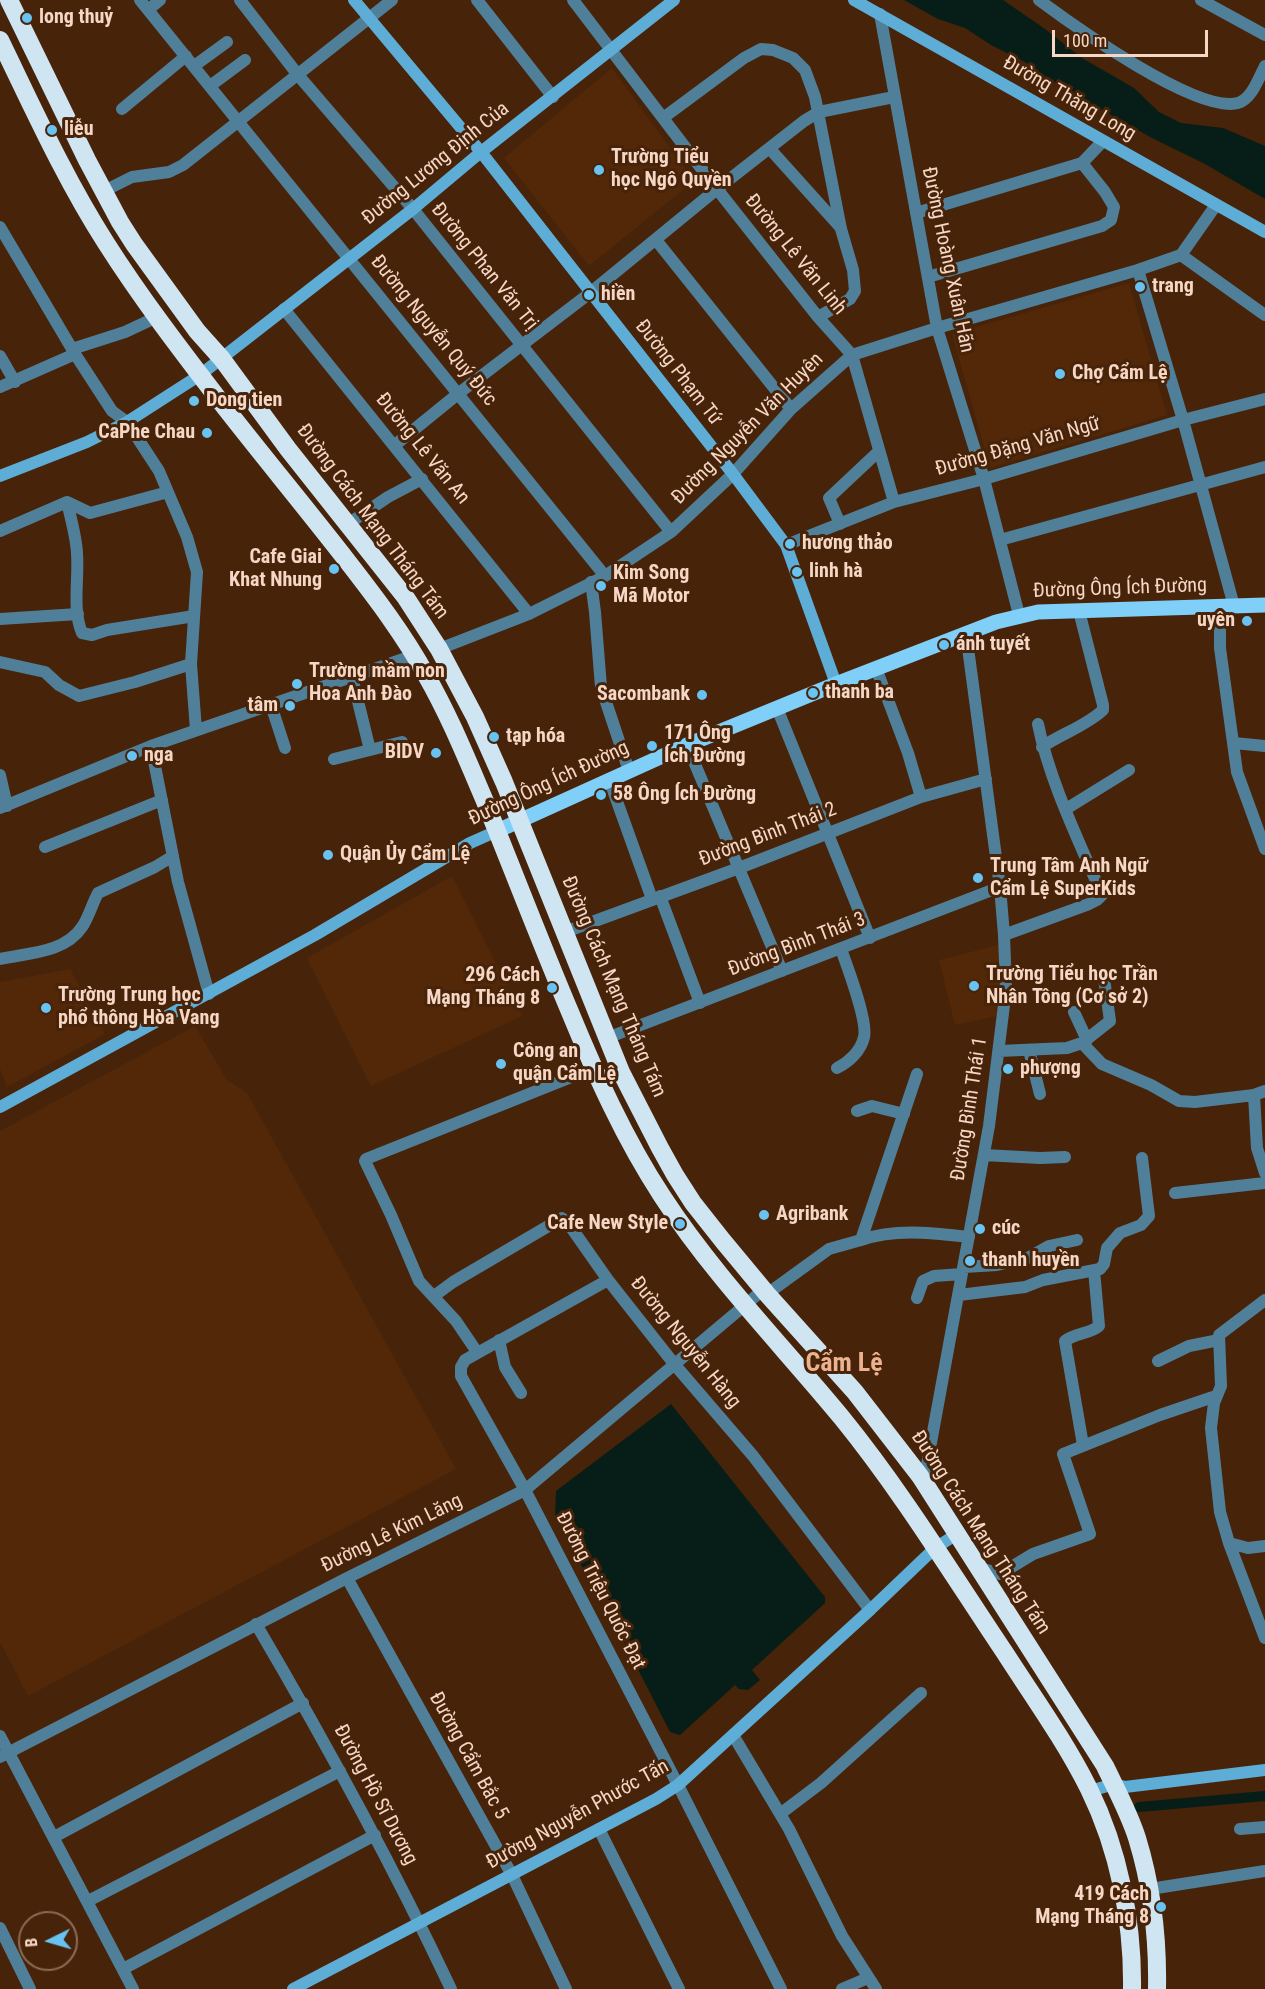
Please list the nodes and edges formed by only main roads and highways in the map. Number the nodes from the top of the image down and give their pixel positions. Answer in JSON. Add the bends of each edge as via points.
{"nodes":[{"id":1,"x":9,"y":0,"type":"edge"},
{"id":2,"x":0,"y":40,"type":"edge"},
{"id":3,"x":1265,"y":605,"type":"edge"},
{"id":4,"x":519,"y":820,"type":"junction"},
{"id":5,"x":497,"y":831,"type":"junction"},
{"id":6,"x":1132,"y":1989,"type":"edge"},
{"id":7,"x":1157,"y":1989,"type":"edge"}],
"edges":[{"from":1,"to":4,"type":"highway","name":"Đường Cách Mạng Tháng Tám","via":[[120,222],[197,331],[406,598],[475,717]]},
{"from":2,"to":5,"type":"highway","via":[[63,169],[104,240],[200,375],[330,538],[415,656],[454,728]]},
{"from":3,"to":4,"type":"main road","name":"Đường Ông Ích Đường","via":[[1019,615],[777,708]]},
{"from":4,"to":5,"type":"main road","name":"Đường Ông Ích Đường"},
{"from":4,"to":7,"type":"highway","name":"Đường Cách Mạng Tháng Tám","via":[[621,1072],[693,1203],[765,1292],[855,1392],[924,1481],[1092,1743],[1136,1836],[1150,1889]]},
{"from":5,"to":6,"type":"highway","via":[[594,1068],[620,1125],[659,1192],[744,1306],[886,1476],[1059,1736],[1090,1791],[1118,1868],[1130,1935]]}]}
